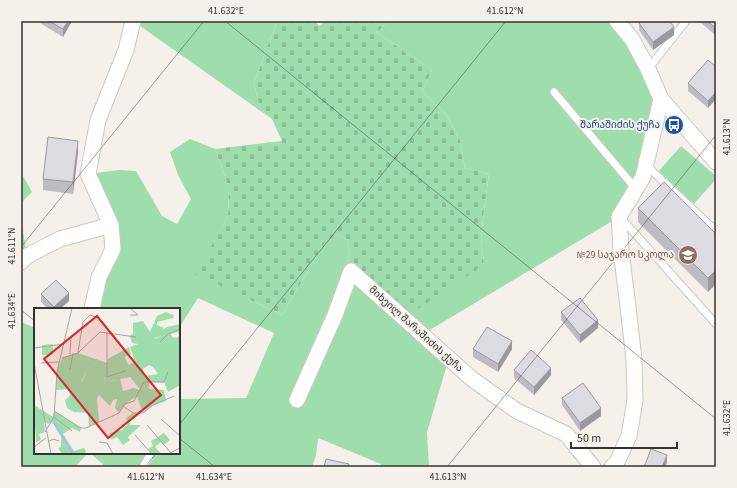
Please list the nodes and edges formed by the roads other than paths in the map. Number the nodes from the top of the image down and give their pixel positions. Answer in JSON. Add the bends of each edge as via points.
{"nodes":[{"id":1,"x":132,"y":21,"type":"edge"},
{"id":2,"x":617,"y":21,"type":"edge"},
{"id":3,"x":686,"y":21,"type":"edge"},
{"id":4,"x":648,"y":69,"type":"junction"},
{"id":5,"x":554,"y":92,"type":"dead end"},
{"id":6,"x":661,"y":99,"type":"junction"},
{"id":7,"x":716,"y":162,"type":"edge"},
{"id":8,"x":646,"y":165,"type":"junction"},
{"id":9,"x":636,"y":189,"type":"junction"},
{"id":10,"x":620,"y":216,"type":"junction"},
{"id":11,"x":111,"y":225,"type":"junction"},
{"id":12,"x":716,"y":231,"type":"edge"},
{"id":13,"x":21,"y":262,"type":"edge"},
{"id":14,"x":92,"y":308,"type":"edge"},
{"id":15,"x":716,"y":324,"type":"edge"},
{"id":16,"x":297,"y":400,"type":"dead end"},
{"id":17,"x":150,"y":454,"type":"edge"},
{"id":18,"x":143,"y":467,"type":"edge"},
{"id":19,"x":594,"y":467,"type":"edge"},
{"id":20,"x":612,"y":467,"type":"edge"}],
"edges":[{"from":1,"to":11,"type":"street","via":[[126,50],[98,120],[88,174]]},
{"from":2,"to":4,"type":"street","via":[[632,39]]},
{"from":3,"to":4,"type":"lane"},
{"from":4,"to":6,"type":"street"},
{"from":5,"to":9,"type":"lane"},
{"from":6,"to":7,"type":"street"},
{"from":6,"to":8,"type":"street"},
{"from":8,"to":9,"type":"street"},
{"from":8,"to":12,"type":"lane"},
{"from":9,"to":10,"type":"street"},
{"from":10,"to":15,"type":"lane"},
{"from":10,"to":20,"type":"street","via":[[636,400],[629,436]]},
{"from":11,"to":13,"type":"street","via":[[60,239],[27,256]]},
{"from":11,"to":14,"type":"street","via":[[113,249],[98,277]]},
{"from":16,"to":19,"type":"street","name":"მიხეილ შარაშიძის ქუჩა","via":[[335,315],[351,271],[472,379],[517,411],[566,434]]},
{"from":17,"to":18,"type":"lane"}]}
